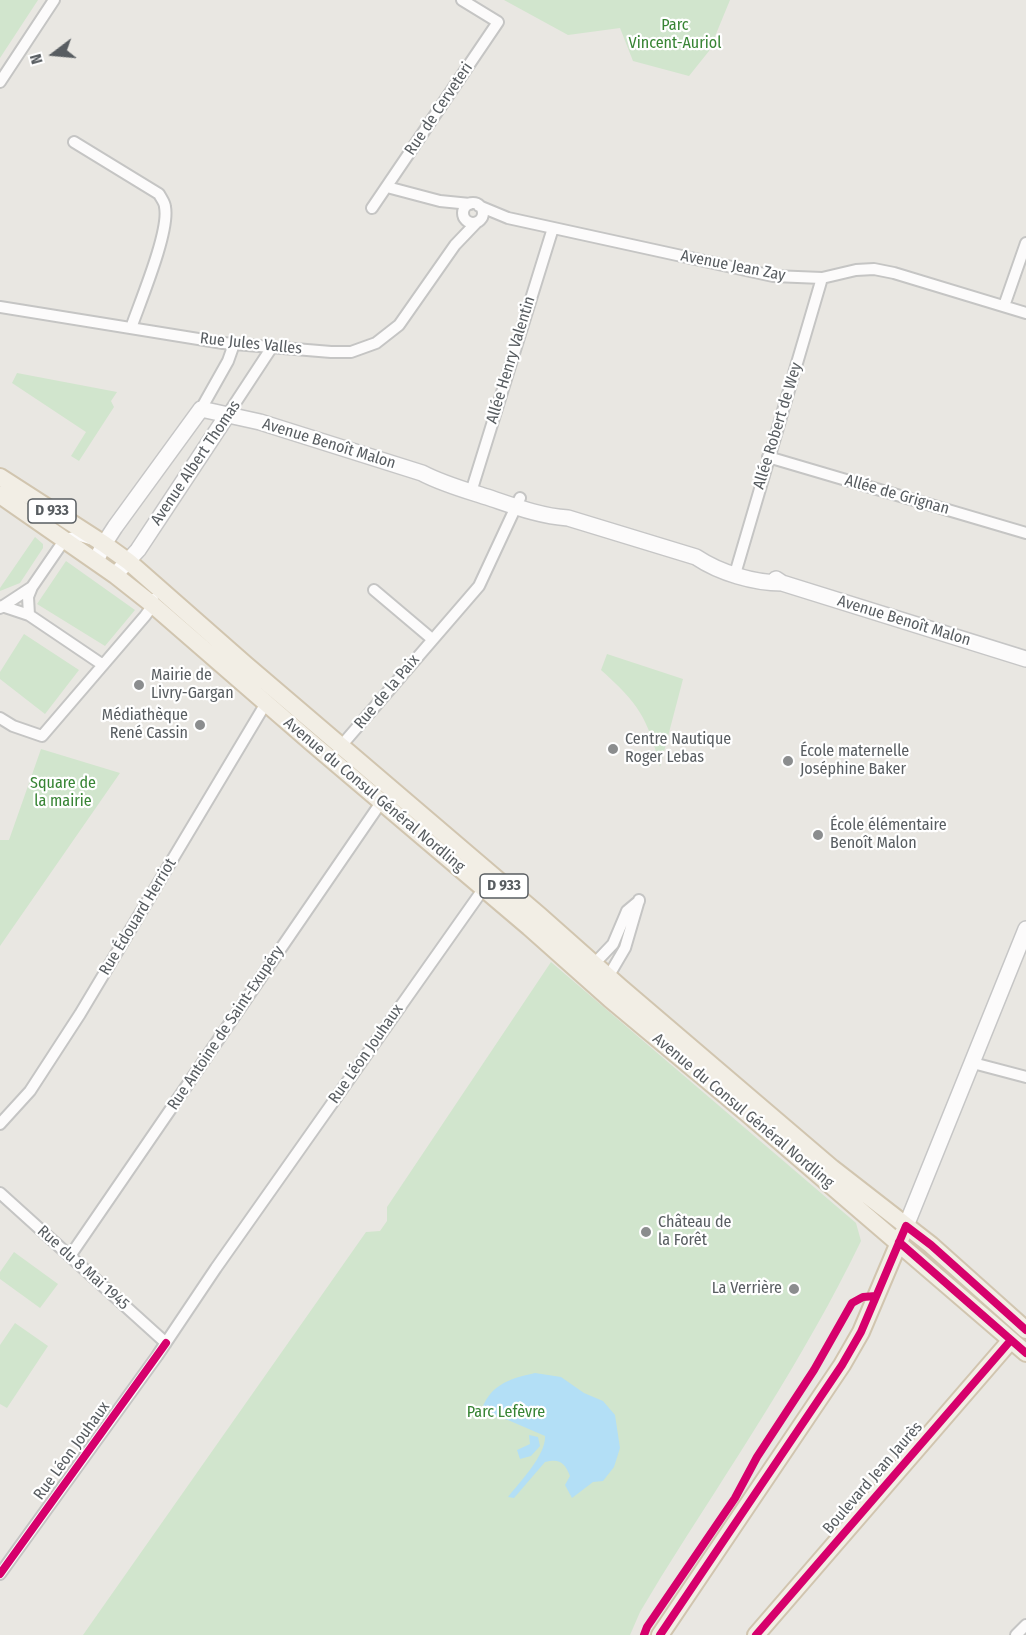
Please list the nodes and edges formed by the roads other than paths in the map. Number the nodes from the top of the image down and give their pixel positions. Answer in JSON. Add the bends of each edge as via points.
{"nodes":[{"id":1,"x":54,"y":0,"type":"edge"},
{"id":2,"x":462,"y":0,"type":"edge"},
{"id":3,"x":0,"y":82,"type":"edge"},
{"id":4,"x":74,"y":142,"type":"dead end"},
{"id":5,"x":387,"y":187,"type":"junction"},
{"id":6,"x":440,"y":201,"type":"junction"},
{"id":7,"x":475,"y":205,"type":"junction"},
{"id":8,"x":372,"y":208,"type":"dead end"},
{"id":9,"x":464,"y":216,"type":"junction"},
{"id":10,"x":508,"y":218,"type":"junction"},
{"id":11,"x":480,"y":220,"type":"junction"},
{"id":12,"x":553,"y":228,"type":"junction"},
{"id":13,"x":1026,"y":243,"type":"edge"},
{"id":14,"x":455,"y":245,"type":"junction"},
{"id":15,"x":822,"y":278,"type":"junction"},
{"id":16,"x":1004,"y":306,"type":"junction"},
{"id":17,"x":0,"y":307,"type":"edge"},
{"id":18,"x":1026,"y":313,"type":"edge"},
{"id":19,"x":131,"y":328,"type":"junction"},
{"id":20,"x":234,"y":344,"type":"junction"},
{"id":21,"x":272,"y":348,"type":"junction"},
{"id":22,"x":201,"y":409,"type":"junction"},
{"id":23,"x":228,"y":414,"type":"junction"},
{"id":24,"x":768,"y":457,"type":"junction"},
{"id":25,"x":0,"y":477,"type":"edge"},
{"id":26,"x":472,"y":488,"type":"junction"},
{"id":27,"x":0,"y":495,"type":"edge"},
{"id":28,"x":519,"y":503,"type":"junction"},
{"id":29,"x":1026,"y":533,"type":"edge"},
{"id":30,"x":65,"y":539,"type":"junction"},
{"id":31,"x":104,"y":544,"type":"junction"},
{"id":32,"x":96,"y":561,"type":"junction"},
{"id":33,"x":129,"y":562,"type":"junction"},
{"id":34,"x":736,"y":569,"type":"junction"},
{"id":35,"x":115,"y":575,"type":"junction"},
{"id":36,"x":154,"y":582,"type":"junction"},
{"id":37,"x":32,"y":587,"type":"junction"},
{"id":38,"x":374,"y":590,"type":"dead end"},
{"id":39,"x":153,"y":605,"type":"junction"},
{"id":40,"x":1,"y":607,"type":"edge"},
{"id":41,"x":29,"y":615,"type":"junction"},
{"id":42,"x":432,"y":639,"type":"junction"},
{"id":43,"x":1026,"y":658,"type":"edge"},
{"id":44,"x":103,"y":665,"type":"junction"},
{"id":45,"x":266,"y":703,"type":"junction"},
{"id":46,"x":0,"y":718,"type":"edge"},
{"id":47,"x":341,"y":746,"type":"junction"},
{"id":48,"x":382,"y":801,"type":"junction"},
{"id":49,"x":483,"y":888,"type":"junction"},
{"id":50,"x":1026,"y":929,"type":"edge"},
{"id":51,"x":594,"y":964,"type":"junction"},
{"id":52,"x":608,"y":977,"type":"junction"},
{"id":53,"x":973,"y":1063,"type":"junction"},
{"id":54,"x":1026,"y":1077,"type":"edge"},
{"id":55,"x":0,"y":1124,"type":"edge"},
{"id":56,"x":0,"y":1193,"type":"edge"},
{"id":57,"x":906,"y":1226,"type":"junction"},
{"id":58,"x":899,"y":1242,"type":"junction"},
{"id":59,"x":70,"y":1256,"type":"junction"},
{"id":60,"x":991,"y":1299,"type":"junction"},
{"id":61,"x":1021,"y":1325,"type":"edge"},
{"id":62,"x":1011,"y":1340,"type":"junction"},
{"id":63,"x":166,"y":1343,"type":"junction"},
{"id":64,"x":1026,"y":1353,"type":"edge"},
{"id":65,"x":0,"y":1574,"type":"edge"},
{"id":66,"x":1026,"y":1625,"type":"edge"},
{"id":67,"x":660,"y":1635,"type":"edge"},
{"id":68,"x":756,"y":1635,"type":"edge"},
{"id":69,"x":1016,"y":1635,"type":"edge"}],
"edges":[{"from":1,"to":3,"type":"street"},
{"from":2,"to":5,"type":"street","name":"Rue de Cerveteri","via":[[498,22]]},
{"from":4,"to":19,"type":"street","via":[[159,194],[165,206],[157,255]]},
{"from":5,"to":6,"type":"street"},
{"from":5,"to":8,"type":"street"},
{"from":6,"to":7,"type":"street"},
{"from":6,"to":9,"type":"street"},
{"from":7,"to":9,"type":"street","via":[[466,207]]},
{"from":7,"to":10,"type":"street","name":"Avenue Jean Zay"},
{"from":7,"to":11,"type":"street","via":[[483,210]]},
{"from":9,"to":11,"type":"street","via":[[468,222]]},
{"from":9,"to":14,"type":"street","name":"Rue Jules Valles"},
{"from":10,"to":11,"type":"street","name":"Avenue Jean Zay"},
{"from":10,"to":12,"type":"street","name":"Avenue Jean Zay"},
{"from":11,"to":14,"type":"street","name":"Rue Jules Valles"},
{"from":12,"to":15,"type":"street","name":"Avenue Jean Zay","via":[[773,276]]},
{"from":12,"to":26,"type":"street","name":"Allée Henry Valentin"},
{"from":13,"to":16,"type":"street"},
{"from":14,"to":21,"type":"street","name":"Rue Jules Valles","via":[[399,325],[376,343],[342,353]]},
{"from":15,"to":16,"type":"street","name":"Avenue Jean Zay","via":[[874,269]]},
{"from":15,"to":24,"type":"street","name":"Allée Robert de Wey"},
{"from":16,"to":18,"type":"street","name":"Avenue Jean Zay"},
{"from":17,"to":19,"type":"street","name":"Rue Jules Valles"},
{"from":19,"to":20,"type":"street","name":"Rue Jules Valles"},
{"from":20,"to":21,"type":"street","name":"Rue Jules Valles"},
{"from":20,"to":22,"type":"street","name":"Avenue Albert Thomas"},
{"from":21,"to":23,"type":"street","name":"Avenue Albert Thomas"},
{"from":22,"to":23,"type":"main road","name":"Avenue Benoît Malon"},
{"from":22,"to":31,"type":"main road","name":"Avenue Albert Thomas"},
{"from":23,"to":26,"type":"main road","name":"Avenue Benoît Malon","via":[[422,473],[439,474]]},
{"from":23,"to":33,"type":"main road","name":"Avenue Albert Thomas"},
{"from":24,"to":29,"type":"street","name":"Allée de Grignan"},
{"from":24,"to":34,"type":"street","name":"Allée Robert de Wey"},
{"from":25,"to":31,"type":"main road","number":"D 933"},
{"from":26,"to":28,"type":"main road","name":"Avenue Benoît Malon"},
{"from":27,"to":30,"type":"main road","number":"D 933"},
{"from":28,"to":34,"type":"main road","name":"Avenue Benoît Malon","via":[[549,507],[568,518],[696,557],[709,556]]},
{"from":28,"to":42,"type":"street","name":"Rue de la Paix","via":[[479,586]]},
{"from":30,"to":31,"type":"street","via":[[80,536]]},
{"from":30,"to":32,"type":"main road","name":"Avenue du Consul Général Nordling","number":"D 933"},
{"from":30,"to":37,"type":"street"},
{"from":31,"to":32,"type":"main road","name":"Avenue Albert Thomas"},
{"from":31,"to":33,"type":"main road","name":"Avenue du Consul Général Nordling","number":"D 933"},
{"from":32,"to":35,"type":"main road","name":"Avenue du Consul Général Nordling","number":"D 933"},
{"from":33,"to":35,"type":"main road","name":"Avenue Albert Thomas"},
{"from":33,"to":36,"type":"main road","name":"Avenue du Consul Général Nordling","number":"D 933"},
{"from":34,"to":43,"type":"main road","name":"Avenue Benoît Malon","via":[[767,574],[782,583]]},
{"from":35,"to":39,"type":"main road","name":"Avenue du Consul Général Nordling","number":"D 933"},
{"from":36,"to":39,"type":"street"},
{"from":36,"to":47,"type":"main road","name":"Avenue du Consul Général Nordling","number":"D 933"},
{"from":37,"to":40,"type":"street"},
{"from":37,"to":41,"type":"street"},
{"from":38,"to":42,"type":"street","name":"Rue de la Paix"},
{"from":39,"to":44,"type":"street"},
{"from":39,"to":45,"type":"main road","name":"Avenue du Consul Général Nordling","number":"D 933"},
{"from":40,"to":41,"type":"street"},
{"from":41,"to":44,"type":"street"},
{"from":42,"to":47,"type":"street","name":"Rue de la Paix"},
{"from":44,"to":46,"type":"street","via":[[42,736]]},
{"from":45,"to":48,"type":"main road","name":"Avenue du Consul Général Nordling","number":"D 933"},
{"from":45,"to":55,"type":"street","name":"Rue Édouard Herriot","via":[[80,1014],[30,1091]]},
{"from":47,"to":51,"type":"main road","name":"Avenue du Consul Général Nordling","number":"D 933"},
{"from":48,"to":49,"type":"main road","name":"Avenue du Consul Général Nordling","number":"D 933"},
{"from":48,"to":59,"type":"street","name":"Rue Antoine de Saint-Exupéry"},
{"from":49,"to":58,"type":"main road","name":"Avenue du Consul Général Nordling","number":"D 933"},
{"from":49,"to":63,"type":"street","name":"Rue Léon Jouhaux"},
{"from":50,"to":53,"type":"main road"},
{"from":51,"to":52,"type":"main road","name":"Avenue du Consul Général Nordling","number":"D 933"},
{"from":51,"to":52,"type":"street","via":[[613,944],[627,911],[639,900],[625,948]]},
{"from":52,"to":57,"type":"main road","name":"Avenue du Consul Général Nordling","number":"D 933"},
{"from":53,"to":54,"type":"street"},
{"from":53,"to":57,"type":"main road"},
{"from":56,"to":59,"type":"street","name":"Rue du 8 Mai 1945"},
{"from":57,"to":58,"type":"main road"},
{"from":57,"to":60,"type":"main road","number":"D 933"},
{"from":58,"to":60,"type":"main road","via":[[913,1242],[977,1298]]},
{"from":58,"to":62,"type":"main road","number":"D 933"},
{"from":58,"to":67,"type":"main road","via":[[861,1332],[842,1365]]},
{"from":59,"to":63,"type":"street","name":"Rue du 8 Mai 1945"},
{"from":60,"to":61,"type":"main road","number":"D 933"},
{"from":61,"to":62,"type":"main road"},
{"from":62,"to":64,"type":"main road","number":"D 933"},
{"from":62,"to":68,"type":"main road","name":"Boulevard Jean Jaurès"},
{"from":63,"to":65,"type":"street","name":"Rue Léon Jouhaux"},
{"from":66,"to":69,"type":"street"}]}
